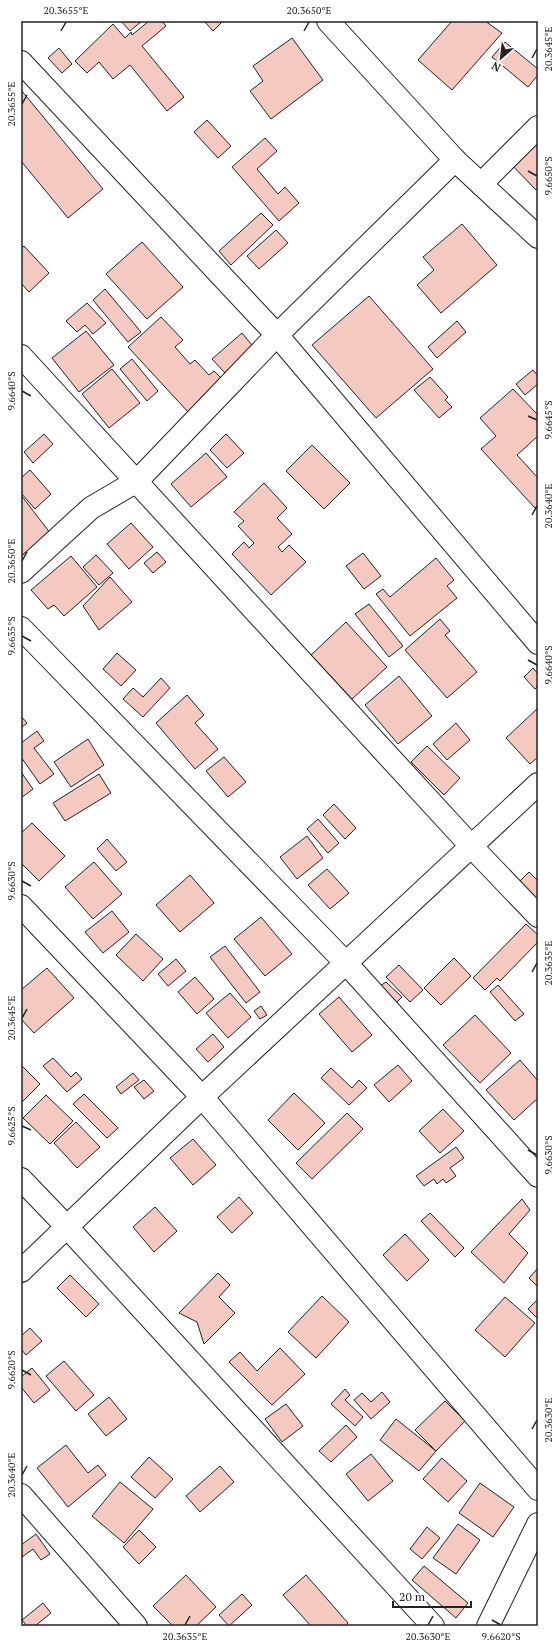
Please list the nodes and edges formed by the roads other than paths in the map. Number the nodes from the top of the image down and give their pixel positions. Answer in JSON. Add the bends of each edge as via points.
{"nodes":[{"id":1,"x":328,"y":21,"type":"edge"},
{"id":2,"x":21,"y":62,"type":"edge"},
{"id":3,"x":538,"y":127,"type":"edge"},
{"id":4,"x":455,"y":160,"type":"junction"},
{"id":5,"x":481,"y":184,"type":"junction"},
{"id":6,"x":538,"y":237,"type":"edge"},
{"id":7,"x":277,"y":335,"type":"junction"},
{"id":8,"x":21,"y":356,"type":"edge"},
{"id":9,"x":137,"y":481,"type":"junction"},
{"id":10,"x":21,"y":572,"type":"edge"},
{"id":11,"x":21,"y":628,"type":"edge"},
{"id":12,"x":538,"y":643,"type":"edge"},
{"id":13,"x":538,"y":784,"type":"edge"},
{"id":14,"x":471,"y":846,"type":"junction"},
{"id":15,"x":21,"y":906,"type":"edge"},
{"id":16,"x":538,"y":916,"type":"edge"},
{"id":17,"x":346,"y":963,"type":"junction"},
{"id":18,"x":202,"y":1097,"type":"junction"},
{"id":19,"x":538,"y":1176,"type":"edge"},
{"id":20,"x":21,"y":1179,"type":"edge"},
{"id":21,"x":67,"y":1227,"type":"junction"},
{"id":22,"x":21,"y":1271,"type":"edge"},
{"id":23,"x":538,"y":1489,"type":"edge"},
{"id":24,"x":21,"y":1495,"type":"edge"},
{"id":25,"x":538,"y":1524,"type":"edge"},
{"id":26,"x":136,"y":1626,"type":"edge"},
{"id":27,"x":433,"y":1626,"type":"edge"},
{"id":28,"x":488,"y":1626,"type":"edge"}],
"edges":[{"from":1,"to":4,"type":"street"},
{"from":2,"to":7,"type":"street"},
{"from":3,"to":5,"type":"street"},
{"from":4,"to":5,"type":"street"},
{"from":4,"to":7,"type":"street"},
{"from":5,"to":6,"type":"street"},
{"from":7,"to":9,"type":"street"},
{"from":7,"to":12,"type":"street"},
{"from":8,"to":9,"type":"street"},
{"from":9,"to":10,"type":"street","via":[[91,508]]},
{"from":9,"to":14,"type":"street"},
{"from":11,"to":17,"type":"street"},
{"from":13,"to":14,"type":"street"},
{"from":14,"to":16,"type":"street"},
{"from":14,"to":17,"type":"street"},
{"from":15,"to":18,"type":"street"},
{"from":17,"to":18,"type":"street"},
{"from":17,"to":19,"type":"street"},
{"from":18,"to":21,"type":"street"},
{"from":18,"to":23,"type":"street"},
{"from":20,"to":21,"type":"street"},
{"from":21,"to":22,"type":"street"},
{"from":21,"to":27,"type":"street"},
{"from":24,"to":26,"type":"street"},
{"from":25,"to":28,"type":"street"}]}
